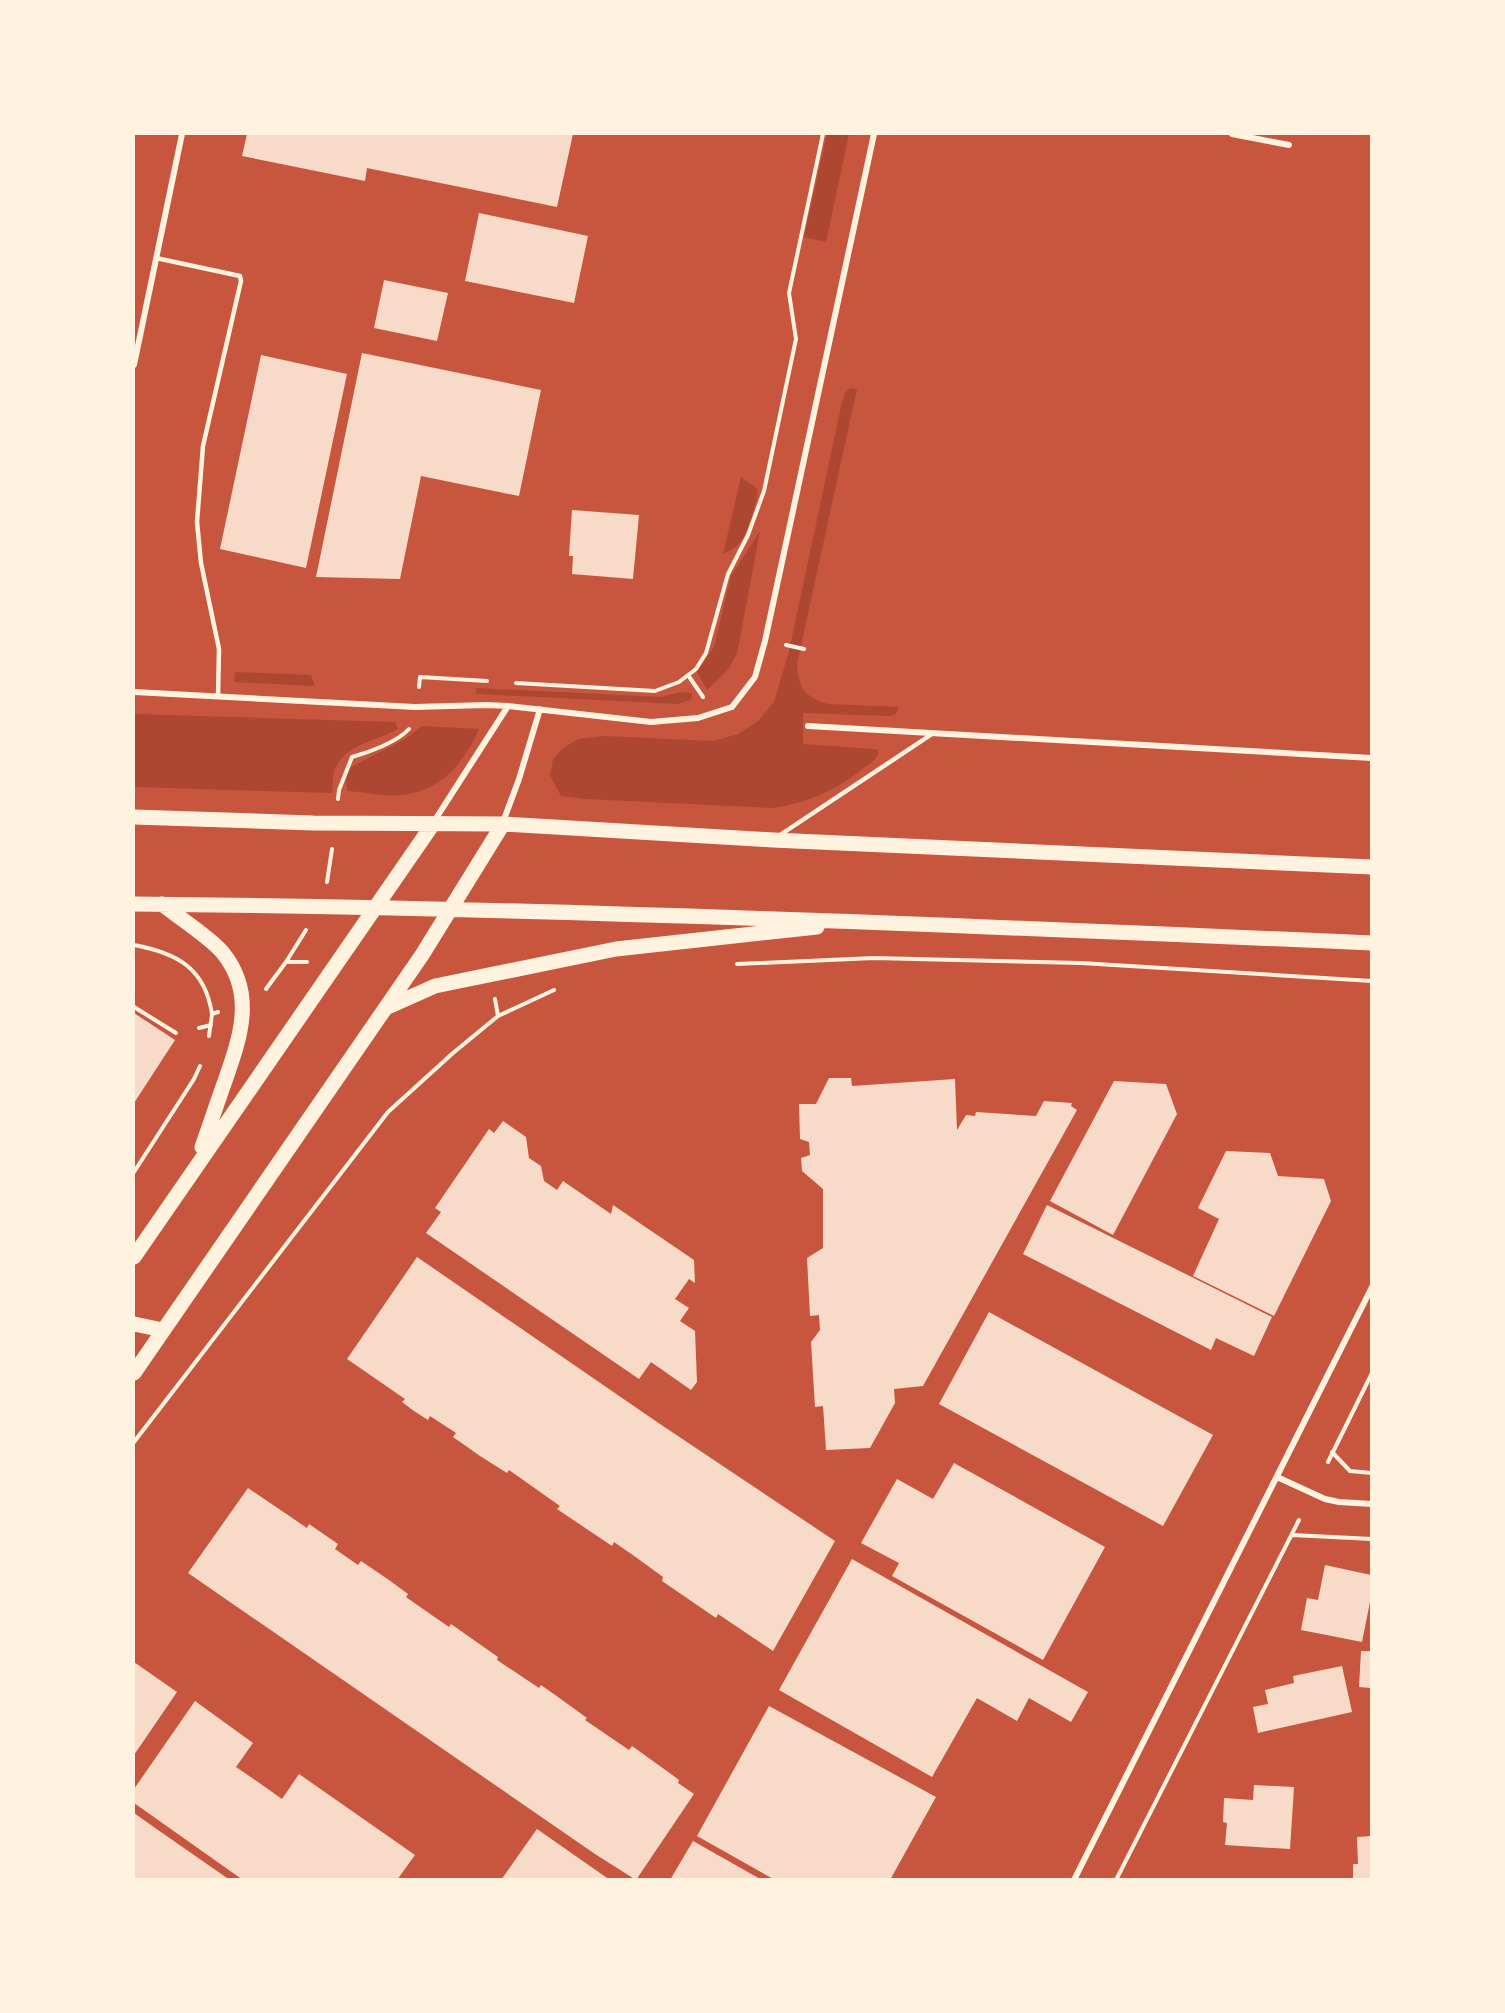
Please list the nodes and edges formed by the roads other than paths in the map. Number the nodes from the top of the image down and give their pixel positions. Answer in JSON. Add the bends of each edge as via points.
{"nodes":[{"id":1,"x":182,"y":134,"type":"edge"},
{"id":2,"x":874,"y":134,"type":"edge"},
{"id":3,"x":1232,"y":134,"type":"edge"},
{"id":4,"x":1289,"y":146,"type":"dead end"},
{"id":5,"x":156,"y":258,"type":"junction"},
{"id":6,"x":134,"y":365,"type":"edge"},
{"id":7,"x":134,"y":692,"type":"edge"},
{"id":8,"x":218,"y":697,"type":"junction"},
{"id":9,"x":508,"y":706,"type":"junction"},
{"id":10,"x":540,"y":709,"type":"junction"},
{"id":11,"x":808,"y":726,"type":"dead end"},
{"id":12,"x":932,"y":734,"type":"junction"},
{"id":13,"x":1371,"y":758,"type":"edge"},
{"id":14,"x":134,"y":818,"type":"edge"},
{"id":15,"x":433,"y":824,"type":"junction"},
{"id":16,"x":503,"y":824,"type":"junction"},
{"id":17,"x":773,"y":840,"type":"junction"},
{"id":18,"x":1371,"y":867,"type":"edge"},
{"id":19,"x":134,"y":904,"type":"edge"},
{"id":20,"x":162,"y":904,"type":"junction"},
{"id":21,"x":375,"y":907,"type":"junction"},
{"id":22,"x":452,"y":908,"type":"junction"},
{"id":23,"x":873,"y":921,"type":"junction"},
{"id":24,"x":1371,"y":943,"type":"edge"},
{"id":25,"x":386,"y":1009,"type":"junction"},
{"id":26,"x":195,"y":1167,"type":"junction"},
{"id":27,"x":134,"y":1257,"type":"edge"},
{"id":28,"x":1371,"y":1287,"type":"edge"},
{"id":29,"x":134,"y":1324,"type":"edge"},
{"id":30,"x":163,"y":1330,"type":"junction"},
{"id":31,"x":134,"y":1373,"type":"edge"},
{"id":32,"x":1277,"y":1478,"type":"junction"},
{"id":33,"x":1371,"y":1504,"type":"edge"},
{"id":34,"x":1074,"y":1880,"type":"edge"}],
"edges":[{"from":1,"to":5,"type":"street"},
{"from":2,"to":10,"type":"street","via":[[754,677],[732,707],[698,718],[651,722]]},
{"from":3,"to":4,"type":"street"},
{"from":5,"to":6,"type":"street"},
{"from":5,"to":8,"type":"lane","via":[[240,276],[241,281],[203,446],[197,522],[201,563],[219,649]]},
{"from":7,"to":8,"type":"street"},
{"from":8,"to":9,"type":"street","via":[[415,707]]},
{"from":9,"to":10,"type":"street"},
{"from":9,"to":15,"type":"street"},
{"from":10,"to":16,"type":"street"},
{"from":11,"to":12,"type":"street"},
{"from":12,"to":13,"type":"street"},
{"from":12,"to":17,"type":"lane"},
{"from":14,"to":15,"type":"main road"},
{"from":15,"to":16,"type":"main road"},
{"from":15,"to":21,"type":"main road"},
{"from":16,"to":17,"type":"main road"},
{"from":16,"to":22,"type":"main road"},
{"from":17,"to":18,"type":"main road"},
{"from":19,"to":20,"type":"main road"},
{"from":20,"to":21,"type":"main road"},
{"from":20,"to":26,"type":"main road","via":[[222,952],[237,978],[243,1003],[239,1042]]},
{"from":21,"to":22,"type":"main road"},
{"from":21,"to":26,"type":"main road"},
{"from":22,"to":23,"type":"main road"},
{"from":22,"to":25,"type":"main road"},
{"from":23,"to":24,"type":"main road"},
{"from":23,"to":25,"type":"main road","via":[[616,950],[435,986]]},
{"from":25,"to":30,"type":"main road"},
{"from":26,"to":27,"type":"main road"},
{"from":28,"to":32,"type":"street"},
{"from":29,"to":30,"type":"main road"},
{"from":30,"to":31,"type":"main road"},
{"from":32,"to":33,"type":"street","via":[[1324,1499]]},
{"from":32,"to":34,"type":"street"}]}
